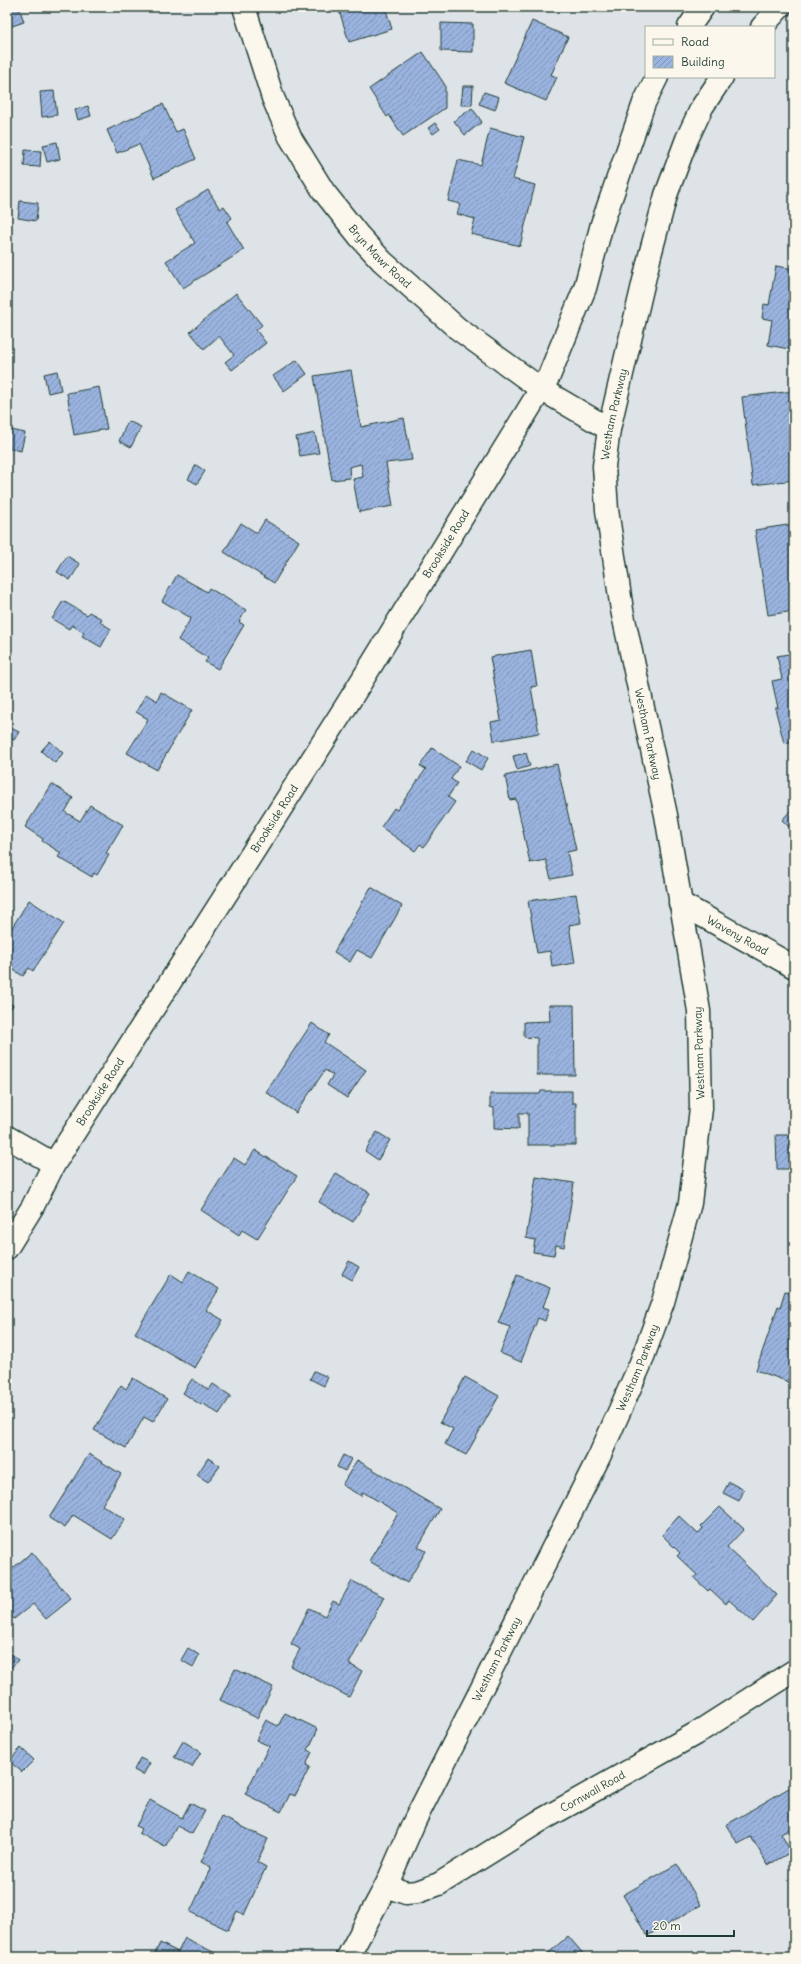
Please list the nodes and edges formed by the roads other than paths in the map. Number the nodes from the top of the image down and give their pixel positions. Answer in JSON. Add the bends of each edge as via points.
{"nodes":[{"id":1,"x":244,"y":7,"type":"edge"},
{"id":2,"x":703,"y":7,"type":"edge"},
{"id":3,"x":780,"y":7,"type":"edge"},
{"id":4,"x":690,"y":26,"type":"edge"},
{"id":5,"x":763,"y":26,"type":"edge"},
{"id":6,"x":657,"y":78,"type":"edge"},
{"id":7,"x":721,"y":78,"type":"edge"},
{"id":8,"x":541,"y":389,"type":"junction"},
{"id":9,"x":609,"y":429,"type":"junction"},
{"id":10,"x":680,"y":903,"type":"junction"},
{"id":11,"x":794,"y":967,"type":"edge"},
{"id":12,"x":7,"y":1137,"type":"edge"},
{"id":13,"x":54,"y":1164,"type":"junction"},
{"id":14,"x":7,"y":1248,"type":"edge"},
{"id":15,"x":794,"y":1671,"type":"edge"},
{"id":16,"x":386,"y":1886,"type":"junction"},
{"id":17,"x":348,"y":1957,"type":"edge"}],
"edges":[{"from":1,"to":8,"type":"street","name":"Bryn Mawr Road","via":[[273,98],[290,137],[324,192],[382,262],[432,307]]},
{"from":2,"to":4,"type":"street"},
{"from":3,"to":5,"type":"street"},
{"from":6,"to":8,"type":"street","via":[[644,103],[602,224],[585,288],[549,376]]},
{"from":7,"to":9,"type":"street","name":"Westham Parkway","via":[[702,107],[666,195]]},
{"from":8,"to":9,"type":"street","name":"Bryn Mawr Road"},
{"from":8,"to":13,"type":"street","name":"Brookside Road","via":[[344,709]]},
{"from":9,"to":10,"type":"street","name":"Westham Parkway","via":[[604,466],[607,510],[621,602],[666,815]]},
{"from":10,"to":11,"type":"street","name":"Waveny Road"},
{"from":10,"to":16,"type":"street","name":"Westham Parkway","via":[[700,1011],[701,1108],[690,1203],[663,1302],[640,1365],[599,1457],[415,1820]]},
{"from":12,"to":13,"type":"street"},
{"from":13,"to":14,"type":"street","name":"Brookside Road","via":[[33,1206]]},
{"from":15,"to":16,"type":"street","name":"Cornwall Road","via":[[695,1734],[538,1822],[439,1884],[406,1893]]},
{"from":16,"to":17,"type":"street","name":"Westham Parkway"}]}
